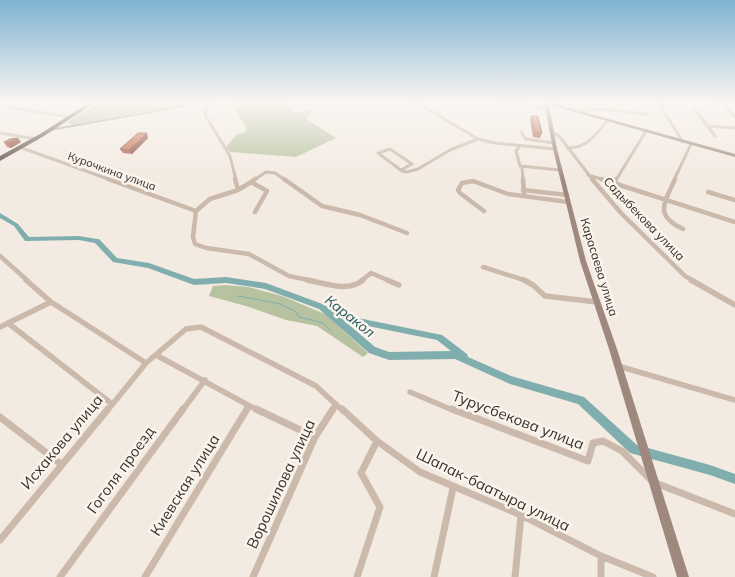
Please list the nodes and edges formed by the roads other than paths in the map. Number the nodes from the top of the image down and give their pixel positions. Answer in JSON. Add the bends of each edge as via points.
{"nodes":[{"id":1,"x":56,"y":129,"type":"edge"},
{"id":2,"x":213,"y":129,"type":"edge"},
{"id":3,"x":461,"y":129,"type":"edge"},
{"id":4,"x":551,"y":129,"type":"edge"},
{"id":5,"x":599,"y":129,"type":"edge"},
{"id":6,"x":638,"y":129,"type":"edge"},
{"id":7,"x":675,"y":129,"type":"edge"},
{"id":8,"x":709,"y":129,"type":"edge"},
{"id":9,"x":50,"y":130,"type":"joint"},
{"id":10,"x":646,"y":131,"type":"junction"},
{"id":11,"x":521,"y":132,"type":"dead end"},
{"id":12,"x":552,"y":132,"type":"junction"},
{"id":13,"x":0,"y":133,"type":"edge"},
{"id":14,"x":715,"y":136,"type":"dead end"},
{"id":15,"x":37,"y":139,"type":"junction"},
{"id":16,"x":478,"y":139,"type":"junction"},
{"id":17,"x":683,"y":142,"type":"junction"},
{"id":18,"x":691,"y":144,"type":"junction"},
{"id":19,"x":520,"y":146,"type":"junction"},
{"id":20,"x":555,"y":146,"type":"junction"},
{"id":21,"x":22,"y":148,"type":"junction"},
{"id":22,"x":568,"y":148,"type":"junction"},
{"id":23,"x":735,"y":156,"type":"edge"},
{"id":24,"x":0,"y":159,"type":"edge"},
{"id":25,"x":522,"y":166,"type":"junction"},
{"id":26,"x":401,"y":170,"type":"junction"},
{"id":27,"x":560,"y":170,"type":"junction"},
{"id":28,"x":588,"y":174,"type":"junction"},
{"id":29,"x":250,"y":182,"type":"junction"},
{"id":30,"x":614,"y":183,"type":"junction"},
{"id":31,"x":238,"y":190,"type":"junction"},
{"id":32,"x":523,"y":190,"type":"junction"},
{"id":33,"x":708,"y":192,"type":"dead end"},
{"id":34,"x":524,"y":196,"type":"junction"},
{"id":35,"x":568,"y":198,"type":"junction"},
{"id":36,"x":666,"y":199,"type":"junction"},
{"id":37,"x":735,"y":200,"type":"edge"},
{"id":38,"x":196,"y":211,"type":"junction"},
{"id":39,"x":484,"y":211,"type":"dead end"},
{"id":40,"x":255,"y":212,"type":"dead end"},
{"id":41,"x":735,"y":222,"type":"edge"},
{"id":42,"x":683,"y":229,"type":"dead end"},
{"id":43,"x":407,"y":233,"type":"dead end"},
{"id":44,"x":0,"y":256,"type":"edge"},
{"id":45,"x":3,"y":264,"type":"edge"},
{"id":46,"x":483,"y":267,"type":"dead end"},
{"id":47,"x":399,"y":285,"type":"dead end"},
{"id":48,"x":51,"y":302,"type":"junction"},
{"id":49,"x":597,"y":302,"type":"junction"},
{"id":50,"x":735,"y":305,"type":"edge"},
{"id":51,"x":8,"y":323,"type":"junction"},
{"id":52,"x":0,"y":327,"type":"edge"},
{"id":53,"x":156,"y":355,"type":"junction"},
{"id":54,"x":146,"y":363,"type":"junction"},
{"id":55,"x":618,"y":366,"type":"junction"},
{"id":56,"x":205,"y":380,"type":"junction"},
{"id":57,"x":410,"y":392,"type":"dead end"},
{"id":58,"x":735,"y":400,"type":"edge"},
{"id":59,"x":112,"y":404,"type":"junction"},
{"id":60,"x":336,"y":404,"type":"junction"},
{"id":61,"x":249,"y":406,"type":"junction"},
{"id":62,"x":0,"y":417,"type":"edge"},
{"id":63,"x":315,"y":437,"type":"junction"},
{"id":64,"x":376,"y":441,"type":"junction"},
{"id":65,"x":61,"y":464,"type":"junction"},
{"id":66,"x":653,"y":482,"type":"junction"},
{"id":67,"x":453,"y":488,"type":"junction"},
{"id":68,"x":735,"y":514,"type":"edge"},
{"id":69,"x":521,"y":515,"type":"junction"},
{"id":70,"x":0,"y":540,"type":"edge"},
{"id":71,"x":601,"y":556,"type":"junction"},
{"id":72,"x":60,"y":577,"type":"edge"},
{"id":73,"x":145,"y":577,"type":"edge"},
{"id":74,"x":253,"y":577,"type":"edge"},
{"id":75,"x":357,"y":577,"type":"edge"},
{"id":76,"x":434,"y":577,"type":"edge"},
{"id":77,"x":515,"y":577,"type":"edge"},
{"id":78,"x":601,"y":577,"type":"edge"},
{"id":79,"x":653,"y":577,"type":"edge"},
{"id":80,"x":683,"y":577,"type":"edge"}],
"edges":[{"from":1,"to":9,"type":"street"},
{"from":2,"to":31,"type":"street","via":[[230,156]]},
{"from":3,"to":16,"type":"street"},
{"from":4,"to":12,"type":"street","name":"Карасаева улица"},
{"from":5,"to":22,"type":"street","via":[[593,140],[582,148]]},
{"from":6,"to":10,"type":"street"},
{"from":7,"to":17,"type":"street"},
{"from":8,"to":14,"type":"street"},
{"from":9,"to":15,"type":"highway"},
{"from":10,"to":17,"type":"street"},
{"from":10,"to":30,"type":"street"},
{"from":11,"to":20,"type":"street","via":[[526,139]]},
{"from":12,"to":20,"type":"street","name":"Карасаева улица"},
{"from":12,"to":22,"type":"street","name":"Садыбекова улица"},
{"from":13,"to":15,"type":"street"},
{"from":15,"to":21,"type":"highway"},
{"from":16,"to":19,"type":"street"},
{"from":16,"to":26,"type":"street","via":[[409,172]]},
{"from":17,"to":18,"type":"street"},
{"from":18,"to":23,"type":"street"},
{"from":18,"to":36,"type":"street"},
{"from":19,"to":20,"type":"street"},
{"from":19,"to":25,"type":"street","via":[[516,151],[518,163]]},
{"from":20,"to":27,"type":"street","name":"Карасаева улица"},
{"from":21,"to":24,"type":"highway"},
{"from":21,"to":38,"type":"street","name":"Курочкина улица"},
{"from":22,"to":28,"type":"street","name":"Садыбекова улица"},
{"from":25,"to":27,"type":"street"},
{"from":25,"to":32,"type":"street"},
{"from":26,"to":26,"type":"street","via":[[412,164],[390,149],[378,153]]},
{"from":27,"to":35,"type":"street","name":"Карасаева улица"},
{"from":28,"to":30,"type":"street"},
{"from":28,"to":50,"type":"street","name":"Садыбекова улица","via":[[621,213],[684,276]]},
{"from":29,"to":31,"type":"street"},
{"from":29,"to":40,"type":"street","via":[[267,191]]},
{"from":29,"to":43,"type":"street","via":[[266,172],[275,173],[322,206],[360,215]]},
{"from":30,"to":36,"type":"street"},
{"from":31,"to":38,"type":"street","via":[[210,199]]},
{"from":32,"to":34,"type":"street"},
{"from":32,"to":35,"type":"street"},
{"from":33,"to":37,"type":"street"},
{"from":34,"to":35,"type":"street"},
{"from":34,"to":39,"type":"street","via":[[473,181],[462,183],[458,190],[460,193]]},
{"from":35,"to":49,"type":"street","name":"Карасаева улица"},
{"from":36,"to":41,"type":"street"},
{"from":36,"to":42,"type":"street","via":[[664,214],[669,222]]},
{"from":38,"to":47,"type":"street","via":[[195,244],[249,254],[289,276],[343,288],[359,283],[371,273]]},
{"from":44,"to":45,"type":"street"},
{"from":45,"to":48,"type":"street"},
{"from":46,"to":49,"type":"street","via":[[530,283],[545,296]]},
{"from":48,"to":51,"type":"street"},
{"from":48,"to":54,"type":"street"},
{"from":49,"to":55,"type":"street","name":"Карасаева улица"},
{"from":51,"to":52,"type":"street"},
{"from":51,"to":59,"type":"street"},
{"from":53,"to":54,"type":"street","name":"Шапак-баатыра улица"},
{"from":53,"to":56,"type":"street"},
{"from":53,"to":60,"type":"street","name":"Шапак-баатыра улица","via":[[186,329],[202,327],[316,386]]},
{"from":54,"to":59,"type":"street","name":"Исхакова улица"},
{"from":55,"to":58,"type":"street"},
{"from":55,"to":66,"type":"street","name":"Карасаева улица"},
{"from":56,"to":61,"type":"street"},
{"from":56,"to":72,"type":"street","name":"Гоголя проезд"},
{"from":57,"to":66,"type":"street","name":"Турусбекова улица","via":[[588,461],[593,443],[603,441],[622,450]]},
{"from":59,"to":65,"type":"street","name":"Исхакова улица"},
{"from":60,"to":63,"type":"street","name":"Ворошилова улица"},
{"from":60,"to":64,"type":"street","name":"Шапак-баатыра улица"},
{"from":61,"to":63,"type":"street"},
{"from":61,"to":73,"type":"street","name":"Киевская улица"},
{"from":62,"to":65,"type":"street"},
{"from":63,"to":74,"type":"street","name":"Ворошилова улица"},
{"from":64,"to":67,"type":"street","name":"Шапак-баатыра улица","via":[[420,472]]},
{"from":64,"to":75,"type":"street","via":[[361,473],[380,507]]},
{"from":65,"to":70,"type":"street","name":"Исхакова улица"},
{"from":66,"to":68,"type":"street","name":"Турусбекова улица"},
{"from":66,"to":80,"type":"street","name":"Карасаева улица"},
{"from":67,"to":69,"type":"street","name":"Шапак-баатыра улица"},
{"from":67,"to":76,"type":"street"},
{"from":69,"to":71,"type":"street","name":"Шапак-баатыра улица"},
{"from":69,"to":77,"type":"street"},
{"from":71,"to":78,"type":"street"},
{"from":71,"to":79,"type":"street","name":"Шапак-баатыра улица"}]}
